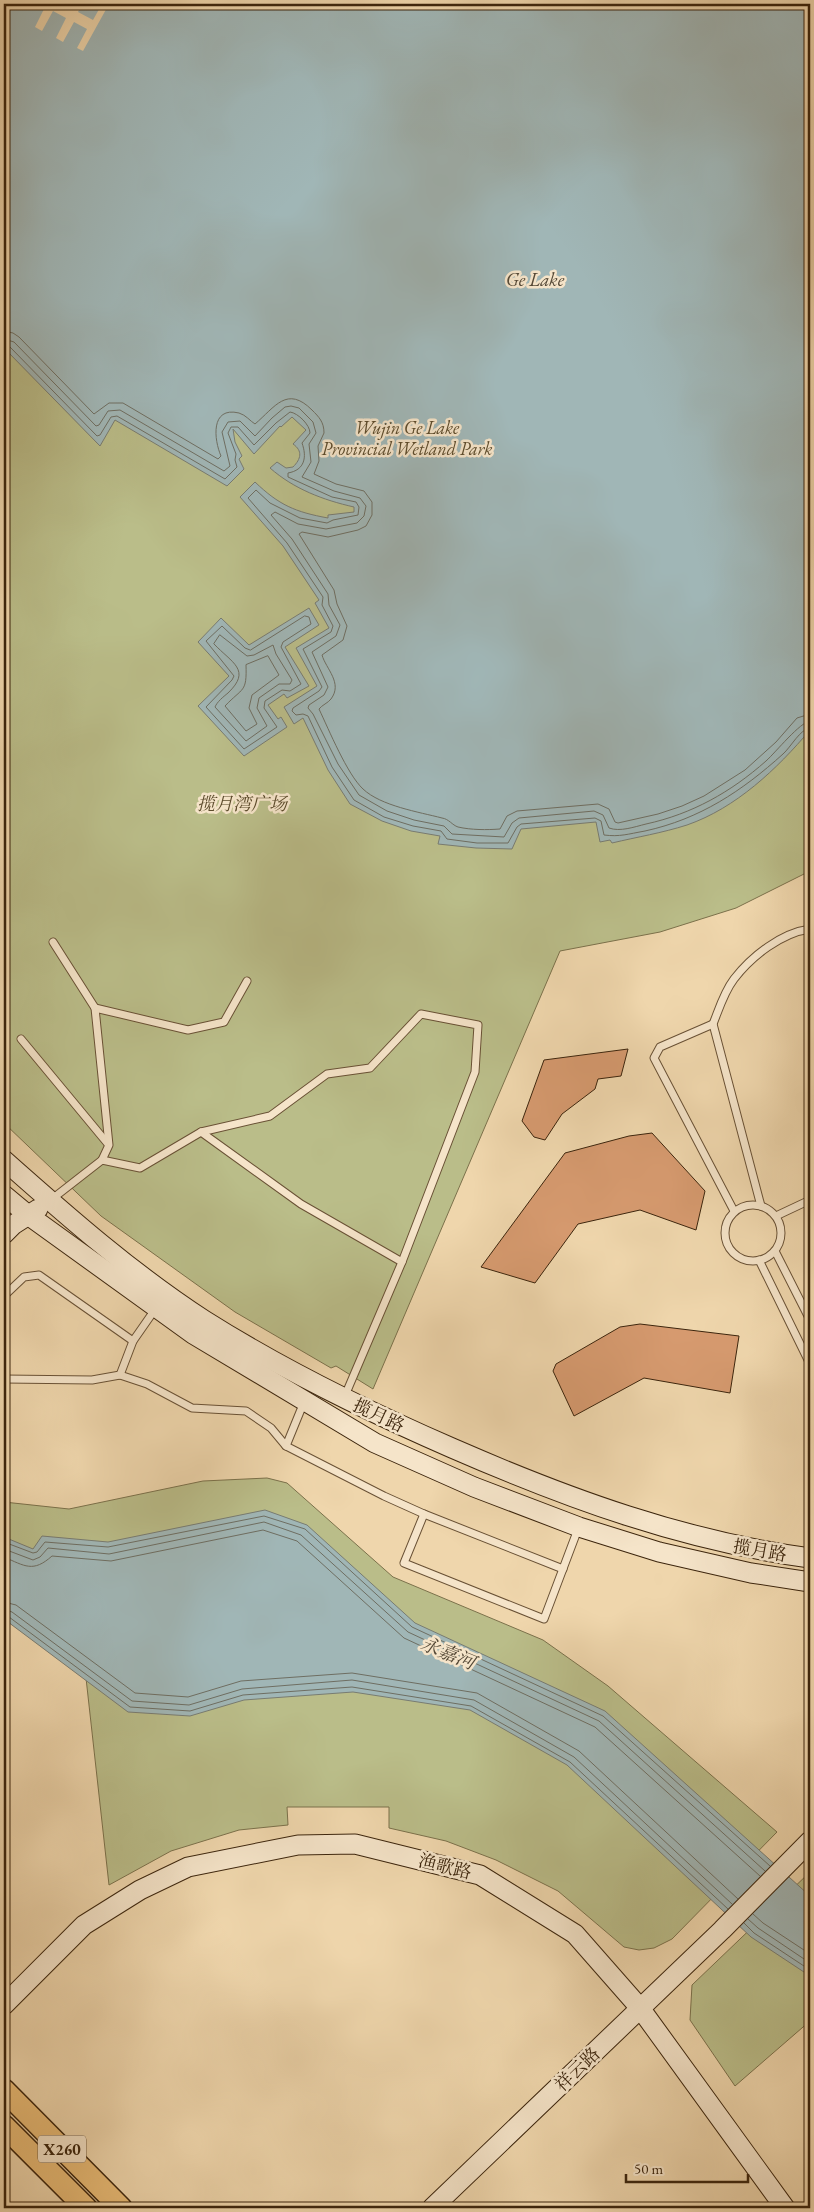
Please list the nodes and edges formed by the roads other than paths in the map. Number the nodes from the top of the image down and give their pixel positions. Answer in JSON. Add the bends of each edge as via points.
{"nodes":[{"id":1,"x":810,"y":929,"type":"edge"},
{"id":2,"x":53,"y":942,"type":"dead end"},
{"id":3,"x":247,"y":980,"type":"dead end"},
{"id":4,"x":95,"y":1008,"type":"junction"},
{"id":5,"x":713,"y":1024,"type":"junction"},
{"id":6,"x":21,"y":1039,"type":"dead end"},
{"id":7,"x":201,"y":1132,"type":"junction"},
{"id":8,"x":109,"y":1145,"type":"junction"},
{"id":9,"x":4,"y":1160,"type":"edge"},
{"id":10,"x":102,"y":1160,"type":"junction"},
{"id":11,"x":4,"y":1195,"type":"edge"},
{"id":12,"x":51,"y":1200,"type":"junction"},
{"id":13,"x":810,"y":1200,"type":"edge"},
{"id":14,"x":761,"y":1206,"type":"junction"},
{"id":15,"x":734,"y":1211,"type":"junction"},
{"id":16,"x":28,"y":1215,"type":"junction"},
{"id":17,"x":776,"y":1216,"type":"junction"},
{"id":18,"x":4,"y":1234,"type":"edge"},
{"id":19,"x":774,"y":1251,"type":"junction"},
{"id":20,"x":759,"y":1260,"type":"junction"},
{"id":21,"x":402,"y":1262,"type":"junction"},
{"id":22,"x":4,"y":1296,"type":"edge"},
{"id":23,"x":156,"y":1308,"type":"junction"},
{"id":24,"x":810,"y":1320,"type":"edge"},
{"id":25,"x":133,"y":1341,"type":"junction"},
{"id":26,"x":810,"y":1364,"type":"edge"},
{"id":27,"x":120,"y":1375,"type":"junction"},
{"id":28,"x":4,"y":1379,"type":"edge"},
{"id":29,"x":344,"y":1398,"type":"junction"},
{"id":30,"x":304,"y":1402,"type":"junction"},
{"id":31,"x":286,"y":1446,"type":"junction"},
{"id":32,"x":424,"y":1514,"type":"junction"},
{"id":33,"x":579,"y":1527,"type":"junction"},
{"id":34,"x":810,"y":1558,"type":"edge"},
{"id":35,"x":563,"y":1570,"type":"junction"},
{"id":36,"x":810,"y":1582,"type":"edge"},
{"id":37,"x":810,"y":1841,"type":"edge"},
{"id":38,"x":4,"y":2005,"type":"edge"},
{"id":39,"x":640,"y":2008,"type":"junction"},
{"id":40,"x":4,"y":2090,"type":"edge"},
{"id":41,"x":4,"y":2126,"type":"edge"},
{"id":42,"x":86,"y":2208,"type":"edge"},
{"id":43,"x":121,"y":2208,"type":"edge"},
{"id":44,"x":432,"y":2208,"type":"edge"},
{"id":45,"x":785,"y":2208,"type":"edge"}],
"edges":[{"from":1,"to":5,"type":"lane","via":[[798,931],[765,949],[734,979]]},
{"from":2,"to":4,"type":"lane"},
{"from":3,"to":4,"type":"lane","via":[[224,1022],[188,1030]]},
{"from":4,"to":8,"type":"lane"},
{"from":5,"to":14,"type":"lane"},
{"from":5,"to":15,"type":"lane","via":[[660,1047],[654,1058]]},
{"from":6,"to":8,"type":"lane"},
{"from":7,"to":10,"type":"lane","via":[[140,1168]]},
{"from":7,"to":21,"type":"lane","via":[[301,1204]]},
{"from":7,"to":21,"type":"lane","via":[[270,1116],[327,1074],[370,1068],[421,1014],[478,1025],[474,1072]]},
{"from":8,"to":10,"type":"lane"},
{"from":9,"to":12,"type":"street","name":"揽月路"},
{"from":10,"to":12,"type":"lane"},
{"from":11,"to":16,"type":"street","name":"揽月路"},
{"from":12,"to":16,"type":"street"},
{"from":12,"to":29,"type":"street","name":"揽月路","via":[[139,1274],[204,1320],[295,1374]]},
{"from":13,"to":17,"type":"lane"},
{"from":14,"to":15,"type":"lane","via":[[751,1204]]},
{"from":14,"to":17,"type":"lane"},
{"from":15,"to":20,"type":"lane","via":[[725,1227],[727,1245],[740,1258]]},
{"from":16,"to":18,"type":"street"},
{"from":16,"to":23,"type":"street","name":"揽月路"},
{"from":17,"to":19,"type":"lane","via":[[781,1234]]},
{"from":19,"to":20,"type":"lane"},
{"from":19,"to":24,"type":"lane"},
{"from":20,"to":26,"type":"lane"},
{"from":21,"to":29,"type":"lane"},
{"from":22,"to":25,"type":"lane","via":[[24,1277],[39,1275]]},
{"from":23,"to":25,"type":"lane"},
{"from":23,"to":30,"type":"street","name":"揽月路"},
{"from":25,"to":27,"type":"lane"},
{"from":27,"to":28,"type":"lane","via":[[92,1380]]},
{"from":27,"to":31,"type":"lane","via":[[147,1384],[192,1408],[246,1411],[271,1428]]},
{"from":29,"to":34,"type":"street","name":"揽月路","via":[[486,1463],[590,1503],[685,1533],[757,1551]]},
{"from":30,"to":31,"type":"lane"},
{"from":30,"to":33,"type":"street","name":"揽月路","via":[[376,1443],[474,1487]]},
{"from":31,"to":32,"type":"lane"},
{"from":32,"to":35,"type":"lane"},
{"from":32,"to":35,"type":"lane","via":[[404,1563],[518,1609],[544,1619]]},
{"from":33,"to":35,"type":"lane"},
{"from":33,"to":36,"type":"street","name":"揽月路","via":[[659,1552],[751,1573]]},
{"from":37,"to":39,"type":"street","name":"祥云路"},
{"from":38,"to":39,"type":"street","name":"渔歌路","via":[[84,1925],[140,1890],[188,1867],[298,1845],[355,1844],[480,1875],[574,1934]]},
{"from":39,"to":44,"type":"street","name":"祥云路"},
{"from":39,"to":45,"type":"street","name":"渔歌路"},
{"from":40,"to":43,"type":"main road","number":"X260"},
{"from":41,"to":42,"type":"main road","number":"X260"}]}
